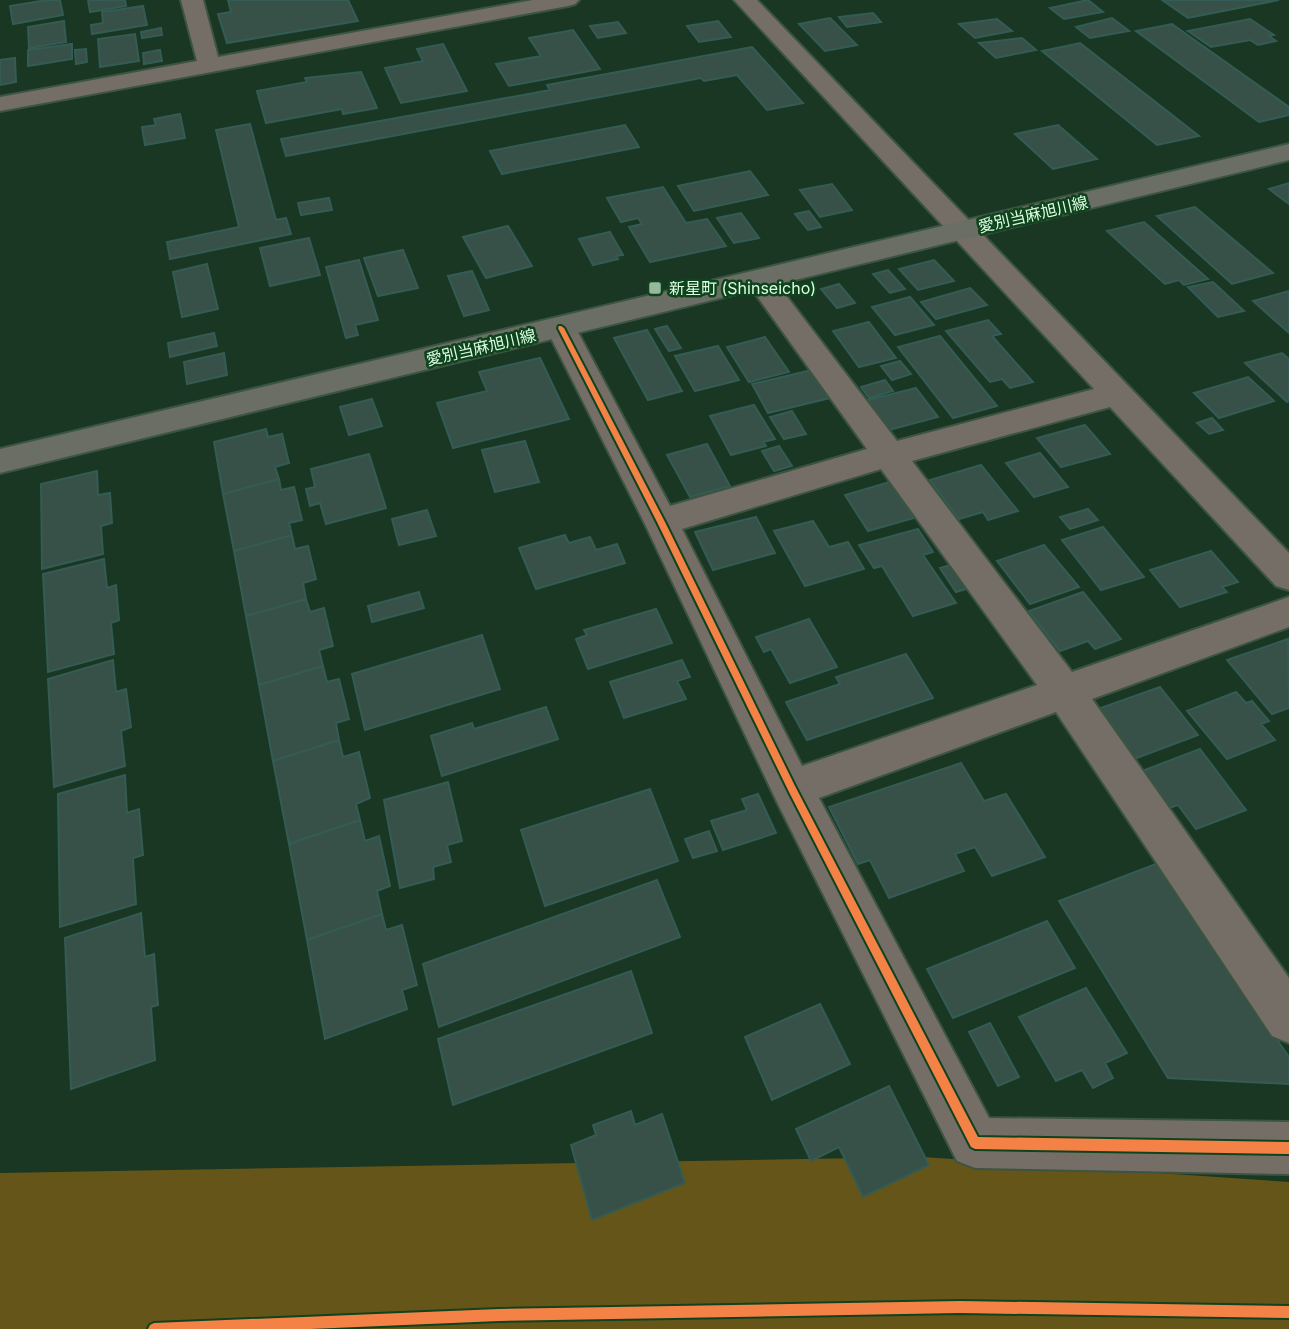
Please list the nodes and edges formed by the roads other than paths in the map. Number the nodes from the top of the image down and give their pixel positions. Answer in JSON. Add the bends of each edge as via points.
{"nodes":[{"id":1,"x":192,"y":0,"type":"edge"},
{"id":2,"x":568,"y":0,"type":"edge"},
{"id":3,"x":745,"y":0,"type":"edge"},
{"id":4,"x":450,"y":10,"type":"edge"},
{"id":5,"x":209,"y":65,"type":"junction"},
{"id":6,"x":0,"y":104,"type":"edge"},
{"id":7,"x":1289,"y":152,"type":"edge"},
{"id":8,"x":963,"y":230,"type":"junction"},
{"id":9,"x":759,"y":279,"type":"junction"},
{"id":10,"x":561,"y":328,"type":"junction"},
{"id":11,"x":1117,"y":394,"type":"junction"},
{"id":12,"x":888,"y":454,"type":"junction"},
{"id":13,"x":0,"y":461,"type":"edge"},
{"id":14,"x":661,"y":522,"type":"junction"},
{"id":15,"x":1289,"y":576,"type":"edge"},
{"id":16,"x":1289,"y":612,"type":"edge"},
{"id":17,"x":1065,"y":693,"type":"junction"},
{"id":18,"x":792,"y":789,"type":"junction"},
{"id":19,"x":1289,"y":1020,"type":"edge"},
{"id":20,"x":1289,"y":1148,"type":"edge"}],
"edges":[{"from":1,"to":5,"type":"street"},
{"from":2,"to":4,"type":"street"},
{"from":3,"to":8,"type":"street"},
{"from":4,"to":5,"type":"street"},
{"from":5,"to":6,"type":"street"},
{"from":7,"to":8,"type":"main road","name":"愛別当麻旭川線"},
{"from":8,"to":9,"type":"main road","name":"愛別当麻旭川線"},
{"from":8,"to":11,"type":"street"},
{"from":9,"to":10,"type":"main road","name":"愛別当麻旭川線"},
{"from":9,"to":12,"type":"street"},
{"from":10,"to":13,"type":"main road","name":"愛別当麻旭川線"},
{"from":10,"to":14,"type":"street"},
{"from":11,"to":12,"type":"street"},
{"from":11,"to":15,"type":"street"},
{"from":12,"to":14,"type":"street"},
{"from":12,"to":17,"type":"street"},
{"from":14,"to":18,"type":"street"},
{"from":16,"to":17,"type":"street"},
{"from":17,"to":18,"type":"street"},
{"from":17,"to":19,"type":"street"},
{"from":18,"to":20,"type":"street","via":[[975,1143]]}]}
